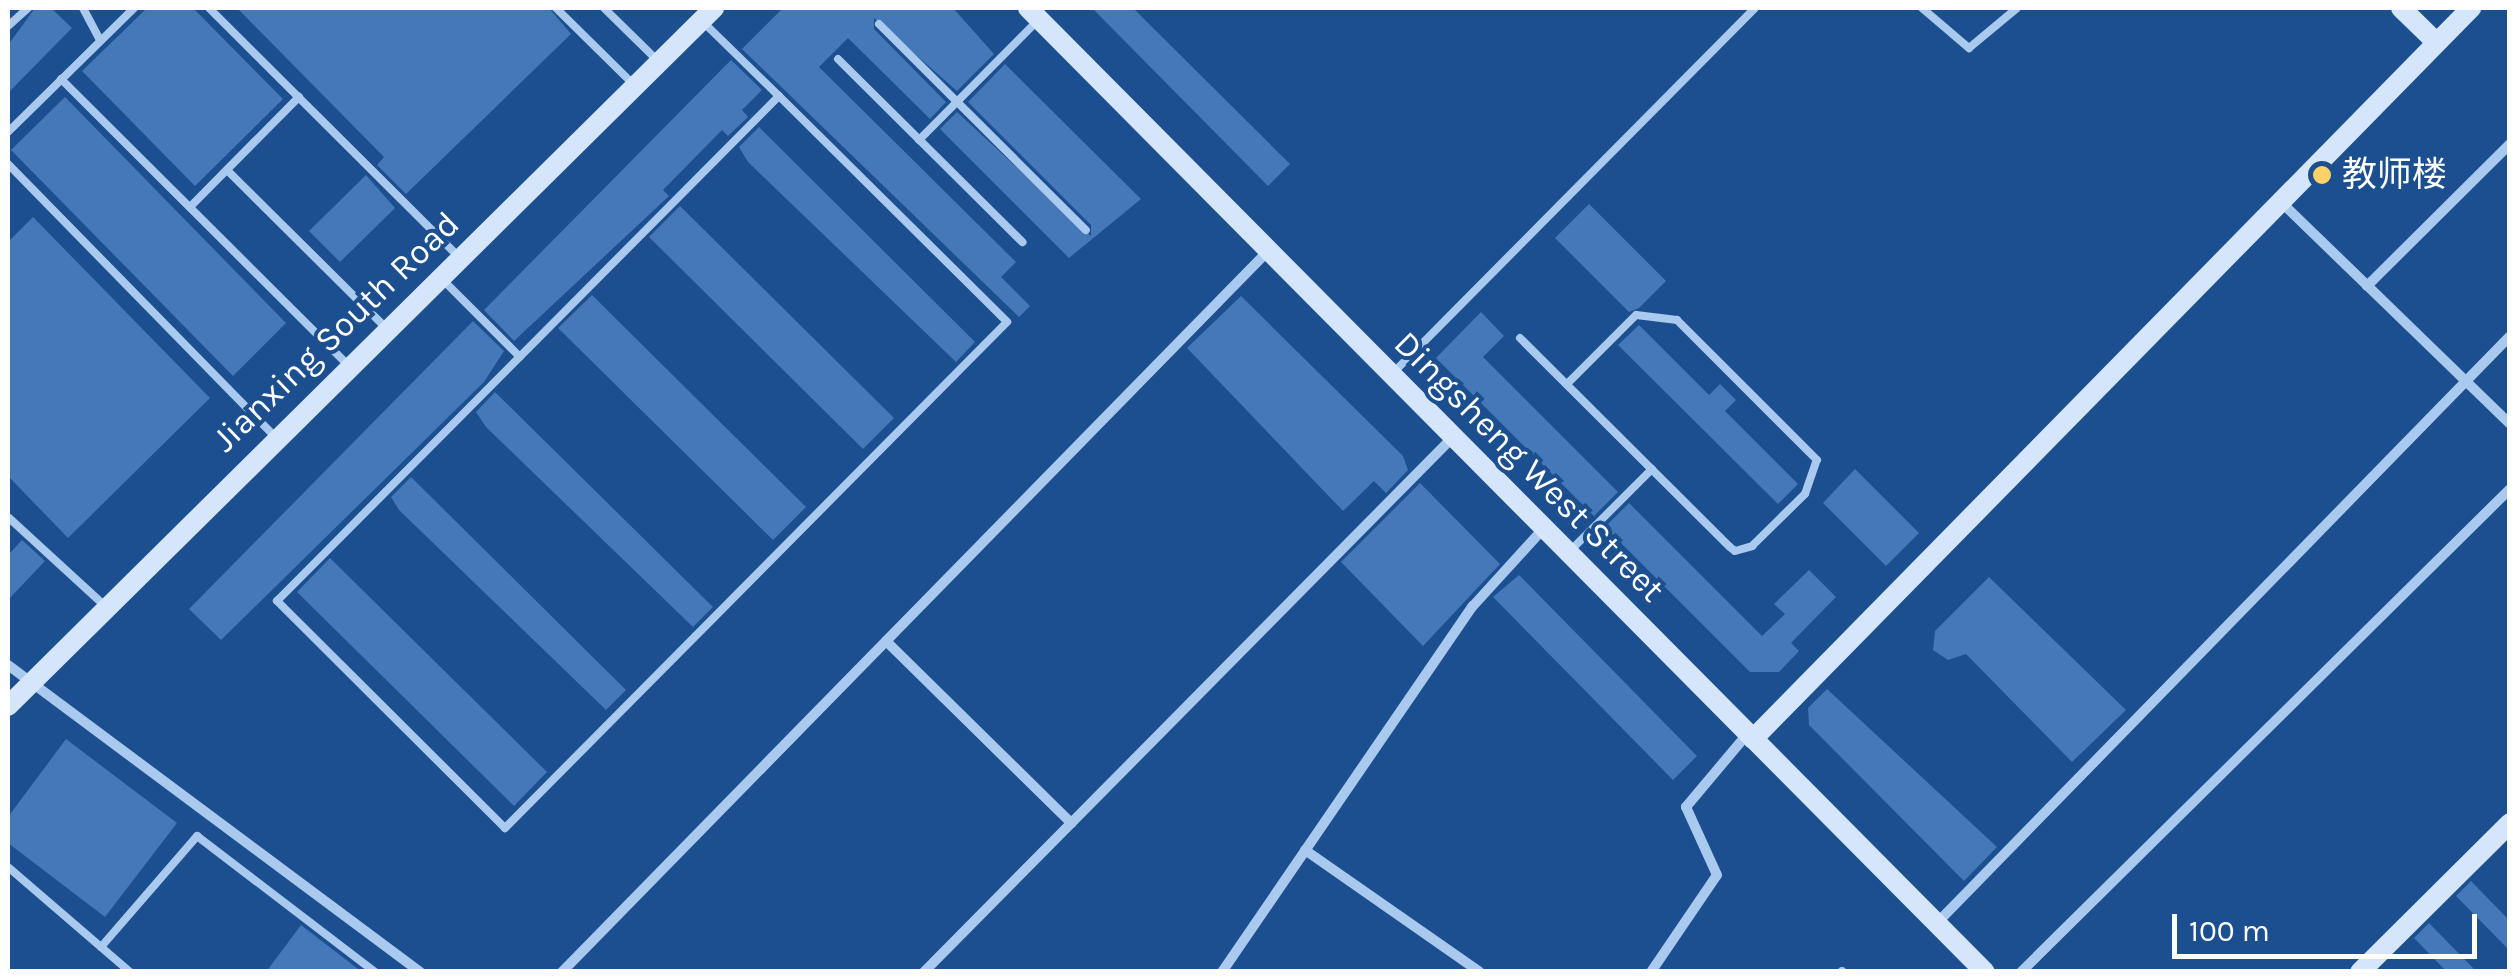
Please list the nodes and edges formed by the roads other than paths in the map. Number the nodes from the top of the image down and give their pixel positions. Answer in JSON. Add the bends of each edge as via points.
{"nodes":[{"id":1,"x":28,"y":8,"type":"edge"},
{"id":2,"x":83,"y":8,"type":"edge"},
{"id":3,"x":134,"y":8,"type":"edge"},
{"id":4,"x":208,"y":8,"type":"edge"},
{"id":5,"x":556,"y":8,"type":"edge"},
{"id":6,"x":604,"y":8,"type":"edge"},
{"id":7,"x":1755,"y":8,"type":"edge"},
{"id":8,"x":1922,"y":8,"type":"edge"},
{"id":9,"x":2017,"y":8,"type":"edge"},
{"id":10,"x":2401,"y":8,"type":"edge"},
{"id":11,"x":2471,"y":8,"type":"edge"},
{"id":12,"x":1034,"y":13,"type":"edge"},
{"id":13,"x":707,"y":14,"type":"edge"},
{"id":14,"x":879,"y":24,"type":"dead end"},
{"id":15,"x":8,"y":26,"type":"edge"},
{"id":16,"x":100,"y":40,"type":"junction"},
{"id":17,"x":2436,"y":42,"type":"junction"},
{"id":18,"x":838,"y":59,"type":"dead end"},
{"id":19,"x":658,"y":62,"type":"junction"},
{"id":20,"x":61,"y":78,"type":"junction"},
{"id":21,"x":634,"y":85,"type":"junction"},
{"id":22,"x":779,"y":96,"type":"junction"},
{"id":23,"x":299,"y":98,"type":"junction"},
{"id":24,"x":957,"y":102,"type":"junction"},
{"id":25,"x":8,"y":132,"type":"edge"},
{"id":26,"x":919,"y":140,"type":"junction"},
{"id":27,"x":2510,"y":144,"type":"edge"},
{"id":28,"x":8,"y":164,"type":"edge"},
{"id":29,"x":227,"y":170,"type":"junction"},
{"id":30,"x":2280,"y":202,"type":"junction"},
{"id":31,"x":190,"y":207,"type":"junction"},
{"id":32,"x":1086,"y":230,"type":"dead end"},
{"id":33,"x":1022,"y":242,"type":"dead end"},
{"id":34,"x":1269,"y":250,"type":"junction"},
{"id":35,"x":460,"y":257,"type":"junction"},
{"id":36,"x":440,"y":276,"type":"junction"},
{"id":37,"x":2368,"y":286,"type":"junction"},
{"id":38,"x":386,"y":328,"type":"junction"},
{"id":39,"x":2510,"y":336,"type":"edge"},
{"id":40,"x":1520,"y":338,"type":"dead end"},
{"id":41,"x":520,"y":356,"type":"junction"},
{"id":42,"x":348,"y":365,"type":"junction"},
{"id":43,"x":1392,"y":374,"type":"junction"},
{"id":44,"x":2465,"y":382,"type":"junction"},
{"id":45,"x":1567,"y":384,"type":"junction"},
{"id":46,"x":2510,"y":424,"type":"edge"},
{"id":47,"x":276,"y":437,"type":"junction"},
{"id":48,"x":1454,"y":437,"type":"junction"},
{"id":49,"x":1652,"y":470,"type":"junction"},
{"id":50,"x":2510,"y":489,"type":"edge"},
{"id":51,"x":8,"y":517,"type":"edge"},
{"id":52,"x":1544,"y":528,"type":"junction"},
{"id":53,"x":1568,"y":553,"type":"junction"},
{"id":54,"x":104,"y":606,"type":"junction"},
{"id":55,"x":886,"y":641,"type":"junction"},
{"id":56,"x":8,"y":665,"type":"edge"},
{"id":57,"x":32,"y":680,"type":"junction"},
{"id":58,"x":8,"y":706,"type":"edge"},
{"id":59,"x":1751,"y":736,"type":"junction"},
{"id":60,"x":1071,"y":822,"type":"junction"},
{"id":61,"x":2510,"y":823,"type":"edge"},
{"id":62,"x":1304,"y":850,"type":"junction"},
{"id":63,"x":8,"y":867,"type":"edge"},
{"id":64,"x":1938,"y":924,"type":"junction"},
{"id":65,"x":101,"y":947,"type":"junction"},
{"id":66,"x":130,"y":972,"type":"edge"},
{"id":67,"x":375,"y":972,"type":"edge"},
{"id":68,"x":420,"y":972,"type":"edge"},
{"id":69,"x":562,"y":972,"type":"edge"},
{"id":70,"x":924,"y":972,"type":"edge"},
{"id":71,"x":1222,"y":972,"type":"edge"},
{"id":72,"x":1480,"y":972,"type":"edge"},
{"id":73,"x":1651,"y":972,"type":"edge"},
{"id":74,"x":1985,"y":972,"type":"edge"},
{"id":75,"x":2021,"y":972,"type":"edge"},
{"id":76,"x":2360,"y":972,"type":"edge"}],
"edges":[{"from":1,"to":15,"type":"lane"},
{"from":2,"to":16,"type":"lane"},
{"from":3,"to":16,"type":"lane"},
{"from":4,"to":23,"type":"lane"},
{"from":5,"to":21,"type":"lane"},
{"from":6,"to":19,"type":"lane"},
{"from":7,"to":43,"type":"lane"},
{"from":8,"to":9,"type":"lane","via":[[1969,48]]},
{"from":10,"to":17,"type":"street"},
{"from":11,"to":17,"type":"street"},
{"from":12,"to":24,"type":"lane"},
{"from":12,"to":34,"type":"street","name":"Dingsheng West Street"},
{"from":13,"to":19,"type":"street","name":"Jianxing South Road"},
{"from":13,"to":22,"type":"lane"},
{"from":14,"to":24,"type":"lane"},
{"from":16,"to":20,"type":"lane"},
{"from":17,"to":30,"type":"street"},
{"from":18,"to":26,"type":"lane"},
{"from":19,"to":21,"type":"street","name":"Jianxing South Road"},
{"from":20,"to":25,"type":"lane"},
{"from":20,"to":31,"type":"lane"},
{"from":21,"to":35,"type":"street","name":"Jianxing South Road"},
{"from":22,"to":41,"type":"lane"},
{"from":22,"to":41,"type":"lane","via":[[1007,322],[504,828],[277,601]]},
{"from":23,"to":29,"type":"lane"},
{"from":23,"to":35,"type":"lane"},
{"from":24,"to":26,"type":"lane"},
{"from":24,"to":32,"type":"lane"},
{"from":26,"to":33,"type":"lane"},
{"from":27,"to":37,"type":"street"},
{"from":28,"to":47,"type":"lane"},
{"from":29,"to":31,"type":"lane"},
{"from":29,"to":38,"type":"lane"},
{"from":30,"to":37,"type":"street"},
{"from":30,"to":59,"type":"street"},
{"from":31,"to":42,"type":"lane"},
{"from":34,"to":43,"type":"street","name":"Dingsheng West Street"},
{"from":34,"to":55,"type":"street"},
{"from":35,"to":36,"type":"street","name":"Jianxing South Road"},
{"from":36,"to":38,"type":"street","name":"Jianxing South Road"},
{"from":36,"to":41,"type":"lane"},
{"from":37,"to":44,"type":"street"},
{"from":38,"to":42,"type":"street","name":"Jianxing South Road"},
{"from":39,"to":44,"type":"street"},
{"from":40,"to":45,"type":"lane"},
{"from":42,"to":47,"type":"street","name":"Jianxing South Road"},
{"from":43,"to":48,"type":"street","name":"Dingsheng West Street"},
{"from":44,"to":46,"type":"street"},
{"from":44,"to":64,"type":"street"},
{"from":45,"to":49,"type":"lane"},
{"from":45,"to":49,"type":"lane","via":[[1636,315],[1677,320],[1817,460],[1805,494],[1741,552]]},
{"from":47,"to":54,"type":"street","name":"Jianxing South Road"},
{"from":48,"to":52,"type":"street","name":"Dingsheng West Street"},
{"from":48,"to":60,"type":"street"},
{"from":49,"to":53,"type":"lane"},
{"from":50,"to":75,"type":"street"},
{"from":51,"to":54,"type":"lane"},
{"from":52,"to":53,"type":"street","name":"Dingsheng West Street"},
{"from":52,"to":62,"type":"street","via":[[1473,606]]},
{"from":53,"to":59,"type":"street","name":"Dingsheng West Street"},
{"from":54,"to":57,"type":"street","name":"Jianxing South Road"},
{"from":55,"to":60,"type":"street"},
{"from":55,"to":69,"type":"street"},
{"from":56,"to":57,"type":"street"},
{"from":57,"to":58,"type":"street","name":"Jianxing South Road"},
{"from":57,"to":68,"type":"street"},
{"from":59,"to":64,"type":"street","name":"Dingsheng West Street"},
{"from":59,"to":73,"type":"street","via":[[1686,807],[1717,875]]},
{"from":60,"to":70,"type":"street"},
{"from":61,"to":76,"type":"street"},
{"from":62,"to":71,"type":"street"},
{"from":62,"to":72,"type":"street"},
{"from":63,"to":65,"type":"lane"},
{"from":64,"to":74,"type":"street","name":"Dingsheng West Street"},
{"from":65,"to":66,"type":"lane"},
{"from":65,"to":67,"type":"lane","via":[[197,836]]}]}
